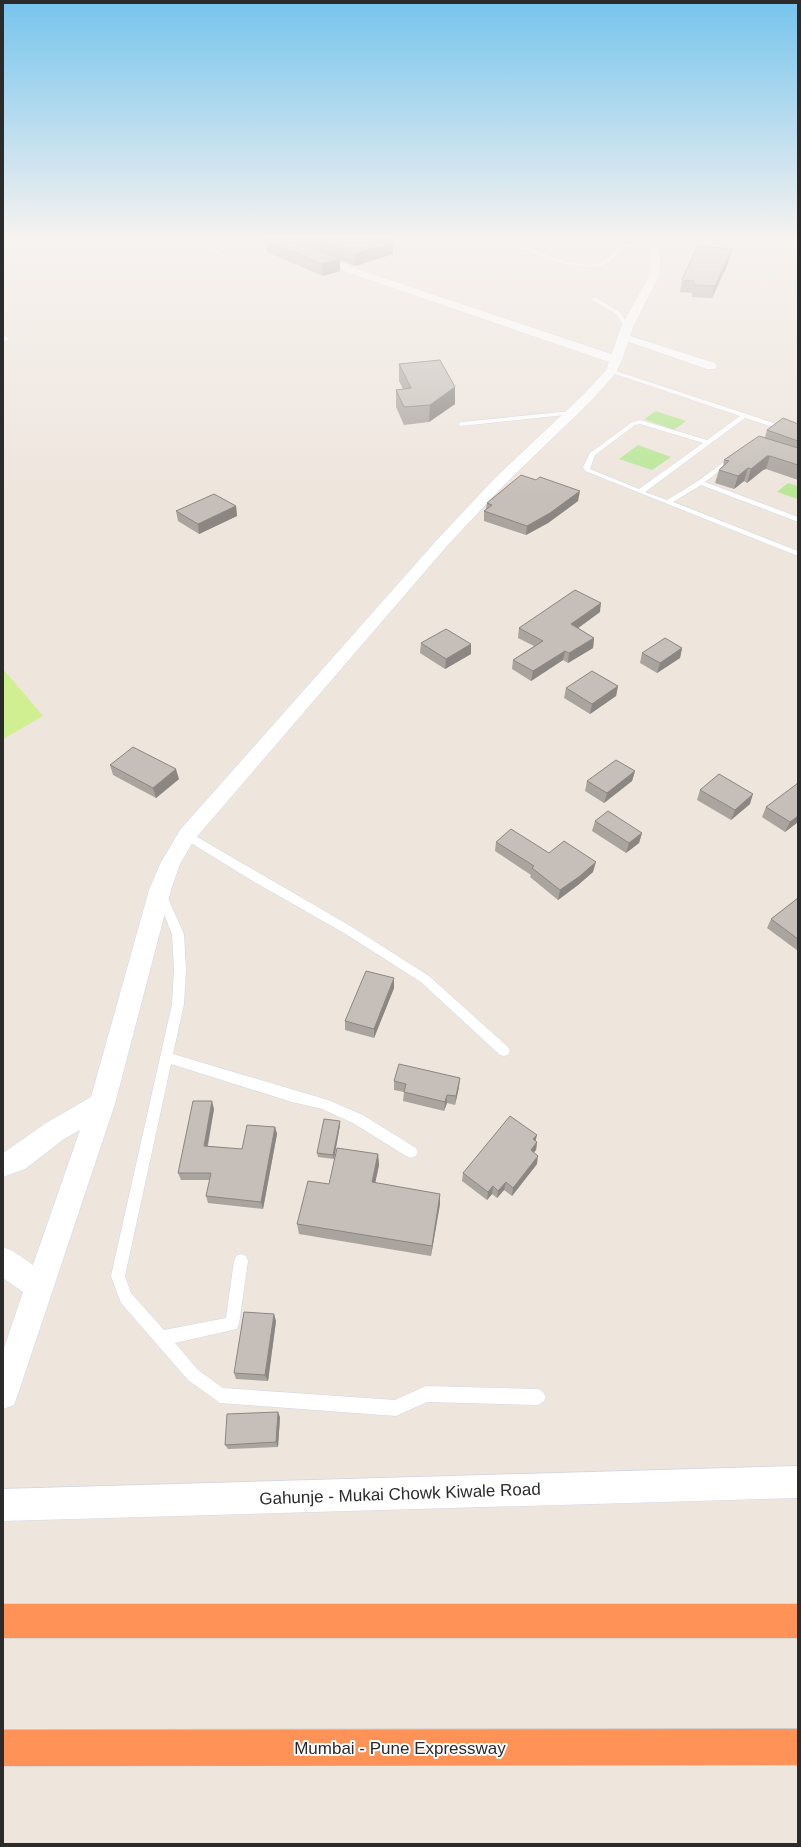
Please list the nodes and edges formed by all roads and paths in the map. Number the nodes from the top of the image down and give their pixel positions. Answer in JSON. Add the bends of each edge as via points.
{"nodes":[{"id":1,"x":495,"y":322,"type":"edge"},
{"id":2,"x":621,"y":322,"type":"edge"},
{"id":3,"x":630,"y":322,"type":"edge"},
{"id":4,"x":625,"y":332,"type":"junction"},
{"id":5,"x":614,"y":365,"type":"junction"},
{"id":6,"x":712,"y":366,"type":"dead end"},
{"id":7,"x":572,"y":413,"type":"junction"},
{"id":8,"x":745,"y":415,"type":"junction"},
{"id":9,"x":461,"y":424,"type":"dead end"},
{"id":10,"x":779,"y":427,"type":"junction"},
{"id":11,"x":797,"y":432,"type":"edge"},
{"id":12,"x":768,"y":434,"type":"edge"},
{"id":13,"x":708,"y":442,"type":"junction"},
{"id":14,"x":738,"y":454,"type":"edge"},
{"id":15,"x":700,"y":482,"type":"junction"},
{"id":16,"x":640,"y":492,"type":"junction"},
{"id":17,"x":667,"y":503,"type":"junction"},
{"id":18,"x":798,"y":520,"type":"edge"},
{"id":19,"x":798,"y":554,"type":"edge"},
{"id":20,"x":187,"y":835,"type":"junction"},
{"id":21,"x":160,"y":890,"type":"junction"},
{"id":22,"x":504,"y":1051,"type":"dead end"},
{"id":23,"x":166,"y":1057,"type":"junction"},
{"id":24,"x":102,"y":1104,"type":"junction"},
{"id":25,"x":411,"y":1152,"type":"dead end"},
{"id":26,"x":3,"y":1165,"type":"edge"},
{"id":27,"x":3,"y":1261,"type":"edge"},
{"id":28,"x":241,"y":1261,"type":"dead end"},
{"id":29,"x":39,"y":1286,"type":"junction"},
{"id":30,"x":161,"y":1338,"type":"junction"},
{"id":31,"x":3,"y":1394,"type":"edge"},
{"id":32,"x":538,"y":1397,"type":"dead end"},
{"id":33,"x":798,"y":1482,"type":"edge"},
{"id":34,"x":3,"y":1505,"type":"edge"},
{"id":35,"x":3,"y":1621,"type":"edge"},
{"id":36,"x":798,"y":1621,"type":"edge"},
{"id":37,"x":798,"y":1747,"type":"edge"},
{"id":38,"x":3,"y":1748,"type":"edge"}],
"edges":[{"from":1,"to":5,"type":"street"},
{"from":2,"to":4,"type":"lane"},
{"from":3,"to":4,"type":"street"},
{"from":4,"to":5,"type":"street"},
{"from":4,"to":6,"type":"street"},
{"from":5,"to":7,"type":"street"},
{"from":5,"to":8,"type":"lane"},
{"from":7,"to":9,"type":"lane"},
{"from":7,"to":20,"type":"street","via":[[500,481],[441,544]]},
{"from":8,"to":10,"type":"lane"},
{"from":8,"to":13,"type":"lane"},
{"from":10,"to":11,"type":"lane"},
{"from":10,"to":12,"type":"lane"},
{"from":13,"to":16,"type":"lane"},
{"from":13,"to":16,"type":"lane","via":[[640,422],[633,424],[592,454],[587,470]]},
{"from":14,"to":15,"type":"lane"},
{"from":15,"to":17,"type":"lane"},
{"from":15,"to":18,"type":"lane"},
{"from":16,"to":17,"type":"lane"},
{"from":17,"to":19,"type":"lane"},
{"from":20,"to":21,"type":"street","via":[[170,864]]},
{"from":20,"to":22,"type":"lane","via":[[348,930],[425,979]]},
{"from":21,"to":23,"type":"lane","via":[[178,934],[180,970],[178,1004]]},
{"from":21,"to":24,"type":"street"},
{"from":23,"to":25,"type":"lane","via":[[324,1104],[358,1119]]},
{"from":23,"to":30,"type":"lane","via":[[118,1276],[126,1298]]},
{"from":24,"to":26,"type":"street","via":[[56,1131],[16,1160]]},
{"from":24,"to":29,"type":"street"},
{"from":27,"to":29,"type":"street"},
{"from":28,"to":30,"type":"lane","via":[[232,1324]]},
{"from":29,"to":31,"type":"street"},
{"from":30,"to":32,"type":"lane","via":[[193,1375],[220,1395],[396,1408],[426,1394]]},
{"from":33,"to":34,"type":"street","name":"Gahunje - Mukai Chowk Kiwale Road"},
{"from":35,"to":36,"type":"highway"},
{"from":37,"to":38,"type":"highway","name":"Mumbai - Pune Expressway"}]}
